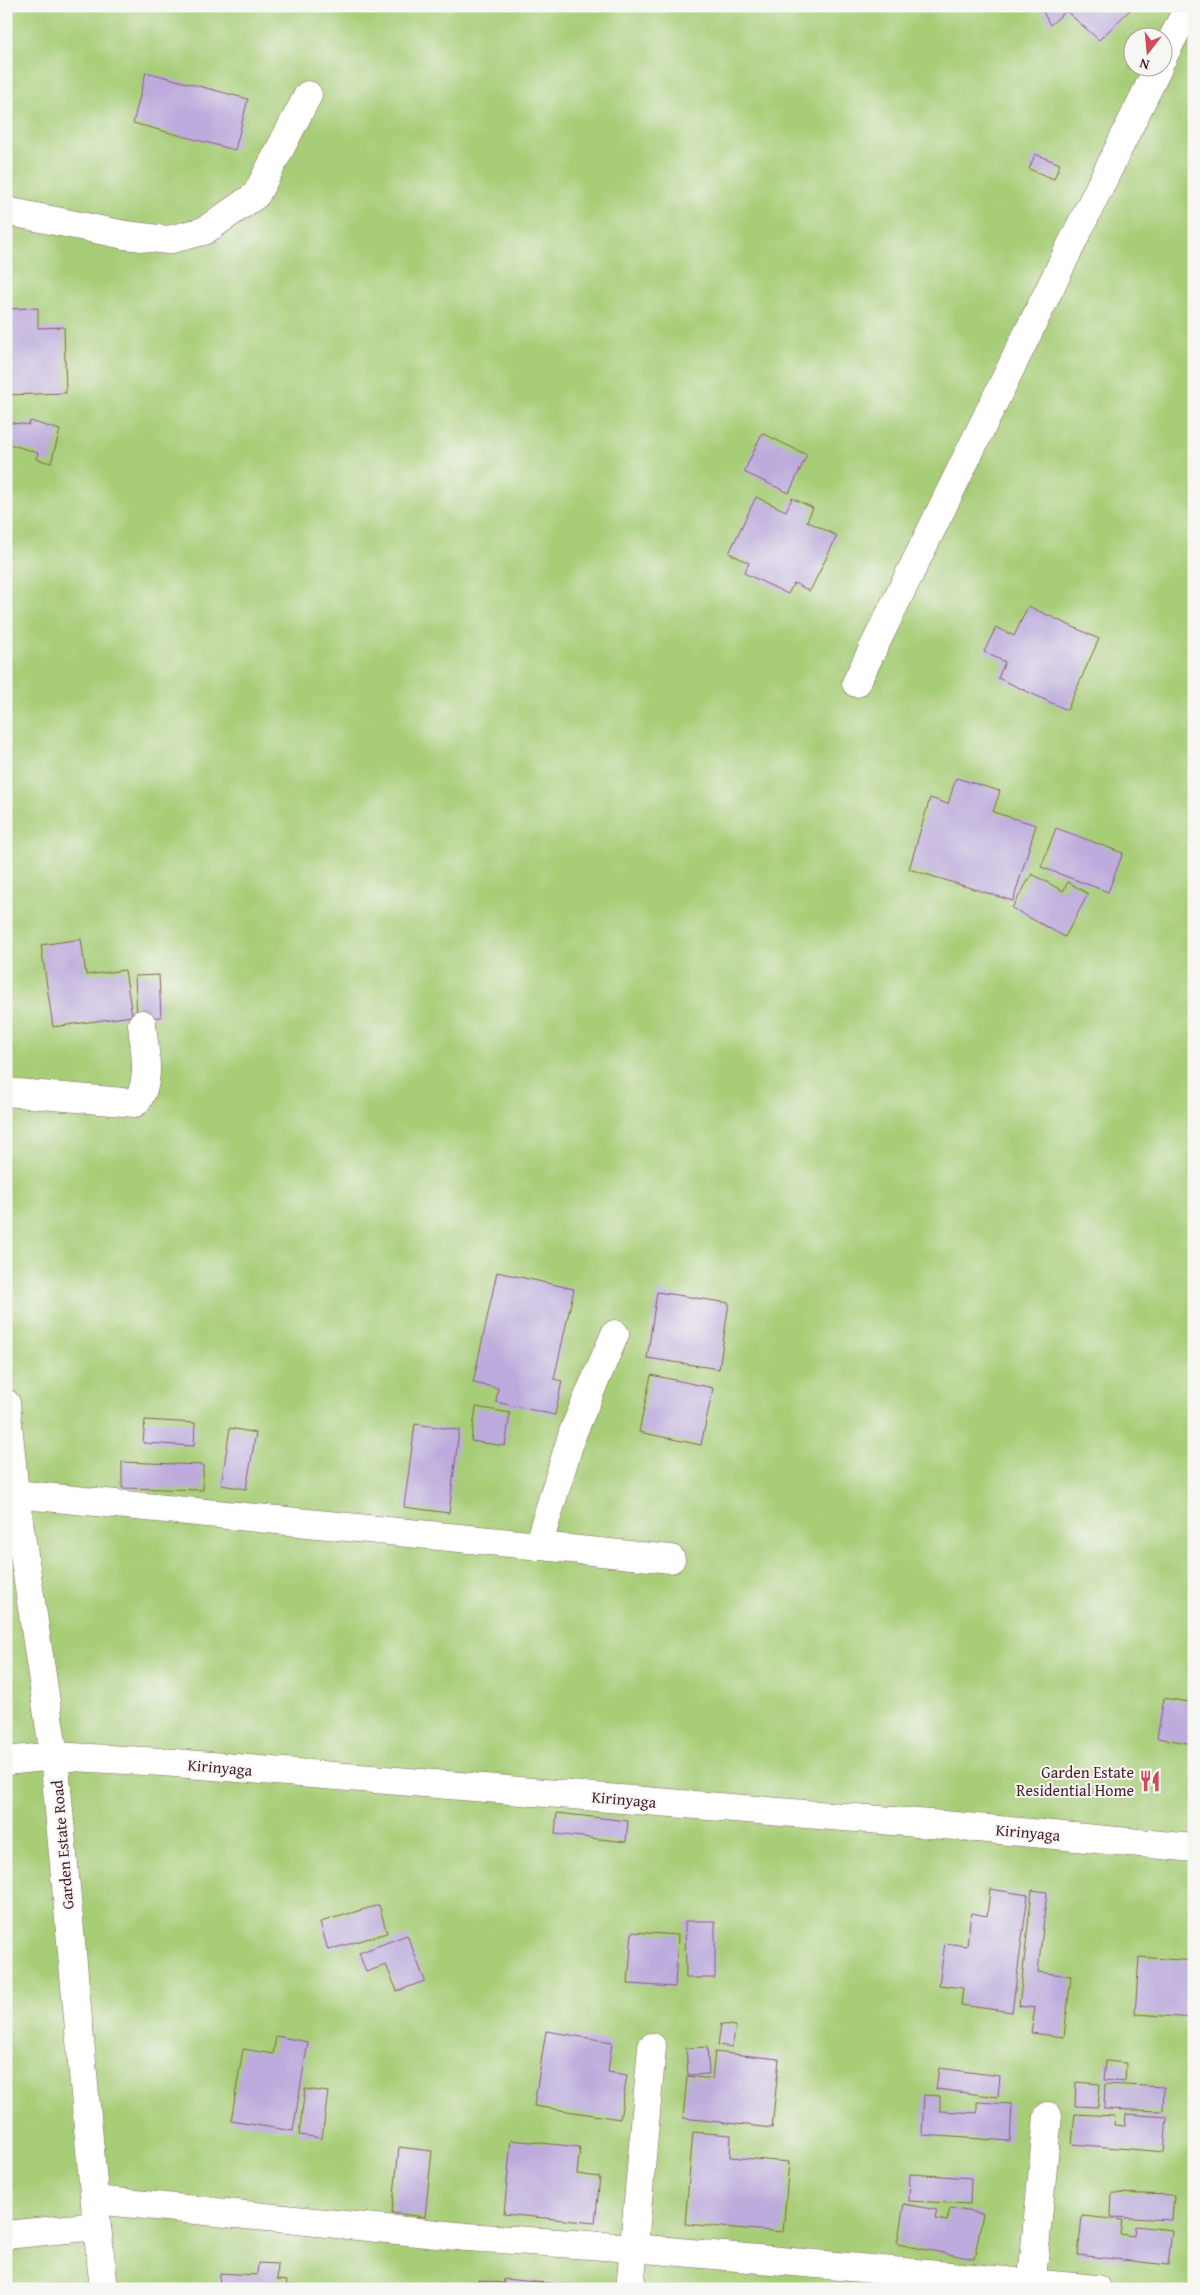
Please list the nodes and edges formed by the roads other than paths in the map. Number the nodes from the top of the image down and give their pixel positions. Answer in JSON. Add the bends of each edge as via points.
{"nodes":[{"id":1,"x":1189,"y":6,"type":"edge"},
{"id":2,"x":1172,"y":39,"type":"edge"},
{"id":3,"x":1153,"y":78,"type":"edge"},
{"id":4,"x":308,"y":95,"type":"dead end"},
{"id":5,"x":6,"y":211,"type":"edge"},
{"id":6,"x":856,"y":683,"type":"dead end"},
{"id":7,"x":142,"y":1024,"type":"dead end"},
{"id":8,"x":6,"y":1092,"type":"edge"},
{"id":9,"x":615,"y":1334,"type":"dead end"},
{"id":10,"x":6,"y":1403,"type":"edge"},
{"id":11,"x":16,"y":1494,"type":"junction"},
{"id":12,"x":538,"y":1546,"type":"junction"},
{"id":13,"x":671,"y":1559,"type":"dead end"},
{"id":14,"x":54,"y":1756,"type":"junction"},
{"id":15,"x":6,"y":1761,"type":"edge"},
{"id":16,"x":1194,"y":1848,"type":"edge"},
{"id":17,"x":652,"y":2047,"type":"dead end"},
{"id":18,"x":1048,"y":2116,"type":"dead end"},
{"id":19,"x":96,"y":2213,"type":"junction"},
{"id":20,"x":6,"y":2235,"type":"edge"},
{"id":21,"x":634,"y":2248,"type":"junction"},
{"id":22,"x":1032,"y":2286,"type":"edge"},
{"id":23,"x":104,"y":2289,"type":"edge"},
{"id":24,"x":630,"y":2289,"type":"edge"},
{"id":25,"x":1097,"y":2289,"type":"edge"}],
"edges":[{"from":1,"to":2,"type":"street"},
{"from":3,"to":6,"type":"street"},
{"from":4,"to":5,"type":"street","via":[[256,195],[204,231],[168,240]]},
{"from":7,"to":8,"type":"street","via":[[145,1083],[142,1095],[135,1103]]},
{"from":9,"to":12,"type":"street","via":[[573,1432]]},
{"from":10,"to":11,"type":"street","name":"Garden Estate Road"},
{"from":11,"to":12,"type":"street"},
{"from":11,"to":14,"type":"street","name":"Garden Estate Road"},
{"from":12,"to":13,"type":"street"},
{"from":14,"to":15,"type":"street","name":"Kirinyaga"},
{"from":14,"to":16,"type":"street","name":"Kirinyaga","via":[[935,1824]]},
{"from":14,"to":19,"type":"street","name":"Garden Estate Road"},
{"from":17,"to":21,"type":"street"},
{"from":18,"to":22,"type":"street"},
{"from":19,"to":20,"type":"street"},
{"from":19,"to":21,"type":"street"},
{"from":19,"to":23,"type":"street","name":"Garden Estate Road"},
{"from":21,"to":22,"type":"street"},
{"from":21,"to":24,"type":"street"},
{"from":22,"to":25,"type":"street"}]}
